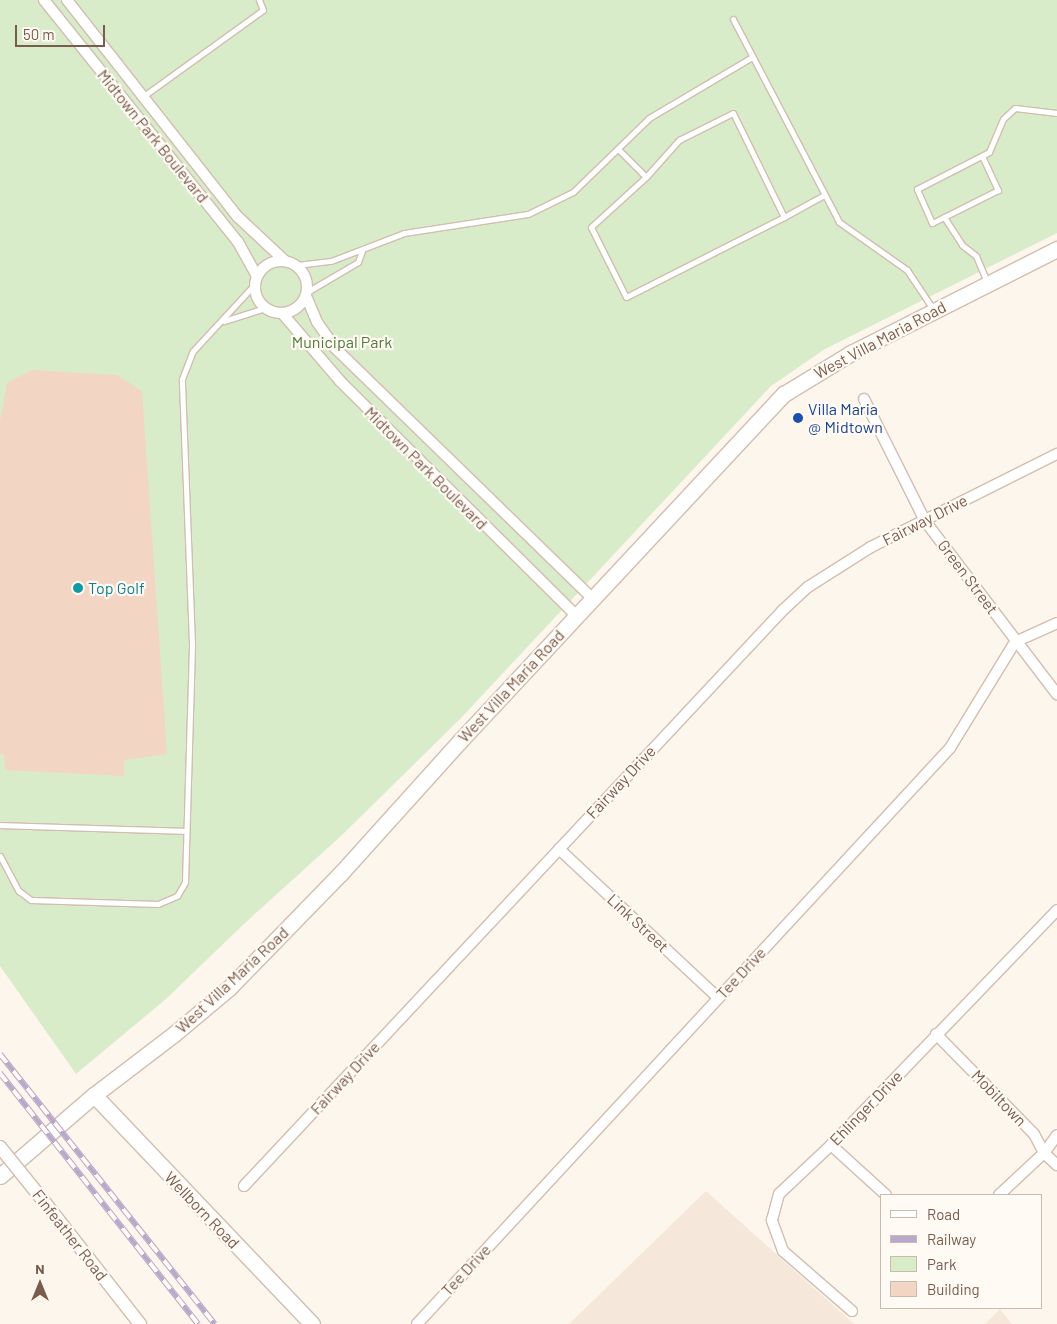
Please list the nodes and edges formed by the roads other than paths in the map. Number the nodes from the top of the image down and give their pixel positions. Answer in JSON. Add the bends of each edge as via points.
{"nodes":[{"id":1,"x":44,"y":0,"type":"edge"},
{"id":2,"x":67,"y":0,"type":"edge"},
{"id":3,"x":259,"y":0,"type":"edge"},
{"id":4,"x":733,"y":19,"type":"dead end"},
{"id":5,"x":752,"y":57,"type":"junction"},
{"id":6,"x":144,"y":95,"type":"junction"},
{"id":7,"x":1057,"y":113,"type":"edge"},
{"id":8,"x":619,"y":150,"type":"junction"},
{"id":9,"x":982,"y":156,"type":"junction"},
{"id":10,"x":646,"y":177,"type":"junction"},
{"id":11,"x":824,"y":194,"type":"junction"},
{"id":12,"x":784,"y":217,"type":"junction"},
{"id":13,"x":944,"y":217,"type":"junction"},
{"id":14,"x":1057,"y":249,"type":"edge"},
{"id":15,"x":362,"y":251,"type":"junction"},
{"id":16,"x":285,"y":261,"type":"junction"},
{"id":17,"x":297,"y":265,"type":"junction"},
{"id":18,"x":255,"y":280,"type":"junction"},
{"id":19,"x":988,"y":284,"type":"junction"},
{"id":20,"x":306,"y":294,"type":"junction"},
{"id":21,"x":265,"y":308,"type":"junction"},
{"id":22,"x":935,"y":311,"type":"junction"},
{"id":23,"x":282,"y":313,"type":"junction"},
{"id":24,"x":223,"y":321,"type":"junction"},
{"id":25,"x":864,"y":399,"type":"dead end"},
{"id":26,"x":1057,"y":454,"type":"edge"},
{"id":27,"x":925,"y":521,"type":"junction"},
{"id":28,"x":592,"y":599,"type":"junction"},
{"id":29,"x":576,"y":616,"type":"junction"},
{"id":30,"x":1057,"y":623,"type":"edge"},
{"id":31,"x":1015,"y":642,"type":"junction"},
{"id":32,"x":1057,"y":694,"type":"edge"},
{"id":33,"x":0,"y":825,"type":"edge"},
{"id":34,"x":186,"y":831,"type":"junction"},
{"id":35,"x":559,"y":849,"type":"junction"},
{"id":36,"x":0,"y":856,"type":"edge"},
{"id":37,"x":1057,"y":910,"type":"edge"},
{"id":38,"x":718,"y":998,"type":"junction"},
{"id":39,"x":936,"y":1034,"type":"junction"},
{"id":40,"x":94,"y":1095,"type":"junction"},
{"id":41,"x":1057,"y":1135,"type":"edge"},
{"id":42,"x":831,"y":1145,"type":"junction"},
{"id":43,"x":0,"y":1147,"type":"edge"},
{"id":44,"x":1044,"y":1153,"type":"junction"},
{"id":45,"x":1057,"y":1165,"type":"edge"},
{"id":46,"x":0,"y":1176,"type":"edge"},
{"id":47,"x":244,"y":1186,"type":"dead end"},
{"id":48,"x":885,"y":1194,"type":"edge"},
{"id":49,"x":1000,"y":1194,"type":"edge"},
{"id":50,"x":852,"y":1311,"type":"dead end"},
{"id":51,"x":140,"y":1324,"type":"edge"},
{"id":52,"x":312,"y":1324,"type":"edge"},
{"id":53,"x":417,"y":1324,"type":"edge"}],
"edges":[{"from":1,"to":18,"type":"street","name":"Midtown Park Boulevard","via":[[238,242]]},
{"from":2,"to":6,"type":"street","name":"Midtown Park Boulevard"},
{"from":3,"to":6,"type":"lane","via":[[263,10]]},
{"from":4,"to":5,"type":"lane"},
{"from":5,"to":8,"type":"lane","via":[[649,118]]},
{"from":5,"to":11,"type":"lane"},
{"from":6,"to":16,"type":"street","name":"Midtown Park Boulevard","via":[[238,217]]},
{"from":7,"to":9,"type":"lane","via":[[1015,108],[1003,119],[989,152]]},
{"from":8,"to":10,"type":"lane"},
{"from":8,"to":15,"type":"lane","via":[[573,192],[528,214],[404,233]]},
{"from":9,"to":13,"type":"lane","via":[[998,190]]},
{"from":9,"to":13,"type":"lane","via":[[917,189],[932,223]]},
{"from":10,"to":12,"type":"lane","via":[[679,140],[733,113]]},
{"from":10,"to":12,"type":"lane","via":[[591,227],[626,297]]},
{"from":11,"to":12,"type":"lane"},
{"from":11,"to":22,"type":"lane","via":[[839,222],[907,270]]},
{"from":13,"to":19,"type":"lane","via":[[962,245],[976,256]]},
{"from":14,"to":19,"type":"main road","name":"West Villa Maria Road"},
{"from":15,"to":17,"type":"lane","via":[[331,261]]},
{"from":15,"to":20,"type":"lane","via":[[358,262]]},
{"from":16,"to":17,"type":"street"},
{"from":16,"to":18,"type":"street","via":[[268,263]]},
{"from":17,"to":20,"type":"street","via":[[306,277]]},
{"from":18,"to":21,"type":"street","via":[[259,302]]},
{"from":18,"to":24,"type":"lane"},
{"from":19,"to":22,"type":"main road","name":"West Villa Maria Road"},
{"from":20,"to":23,"type":"street","via":[[296,308]]},
{"from":20,"to":28,"type":"street","name":"Midtown Park Boulevard","via":[[317,322],[335,348]]},
{"from":21,"to":23,"type":"street"},
{"from":21,"to":24,"type":"lane"},
{"from":22,"to":28,"type":"main road","name":"West Villa Maria Road","via":[[851,353],[784,394]]},
{"from":23,"to":29,"type":"street","name":"Midtown Park Boulevard","via":[[340,381]]},
{"from":24,"to":34,"type":"lane","via":[[193,351],[182,379],[192,644]]},
{"from":25,"to":27,"type":"street","name":"Green Street"},
{"from":26,"to":27,"type":"street","name":"Fairway Drive"},
{"from":27,"to":31,"type":"street","name":"Green Street"},
{"from":27,"to":35,"type":"street","name":"Fairway Drive","via":[[871,547],[808,587]]},
{"from":28,"to":29,"type":"main road","name":"West Villa Maria Road"},
{"from":29,"to":40,"type":"main road","name":"West Villa Maria Road","via":[[341,873],[229,988]]},
{"from":30,"to":31,"type":"street"},
{"from":31,"to":32,"type":"street","name":"Green Street"},
{"from":31,"to":38,"type":"street","name":"Tee Drive","via":[[950,748]]},
{"from":33,"to":34,"type":"lane"},
{"from":34,"to":36,"type":"lane","via":[[185,882],[177,896],[158,904],[31,900],[19,892]]},
{"from":35,"to":38,"type":"street","name":"Link Street"},
{"from":35,"to":47,"type":"street","name":"Fairway Drive"},
{"from":37,"to":39,"type":"street","name":"Ehlinger Drive"},
{"from":38,"to":53,"type":"street","name":"Tee Drive"},
{"from":39,"to":42,"type":"street","name":"Ehlinger Drive"},
{"from":39,"to":44,"type":"street","name":"Mobiltown","via":[[1034,1134]]},
{"from":40,"to":46,"type":"main road","name":"West Villa Maria Road"},
{"from":40,"to":52,"type":"main road","name":"Wellborn Road"},
{"from":41,"to":44,"type":"street"},
{"from":42,"to":48,"type":"street"},
{"from":42,"to":50,"type":"street","name":"Ehlinger Drive","via":[[779,1194],[772,1220],[782,1251]]},
{"from":43,"to":51,"type":"street","name":"Finfeather Road","bridge":true},
{"from":44,"to":45,"type":"street","name":"Mobiltown"},
{"from":44,"to":49,"type":"street"}]}
